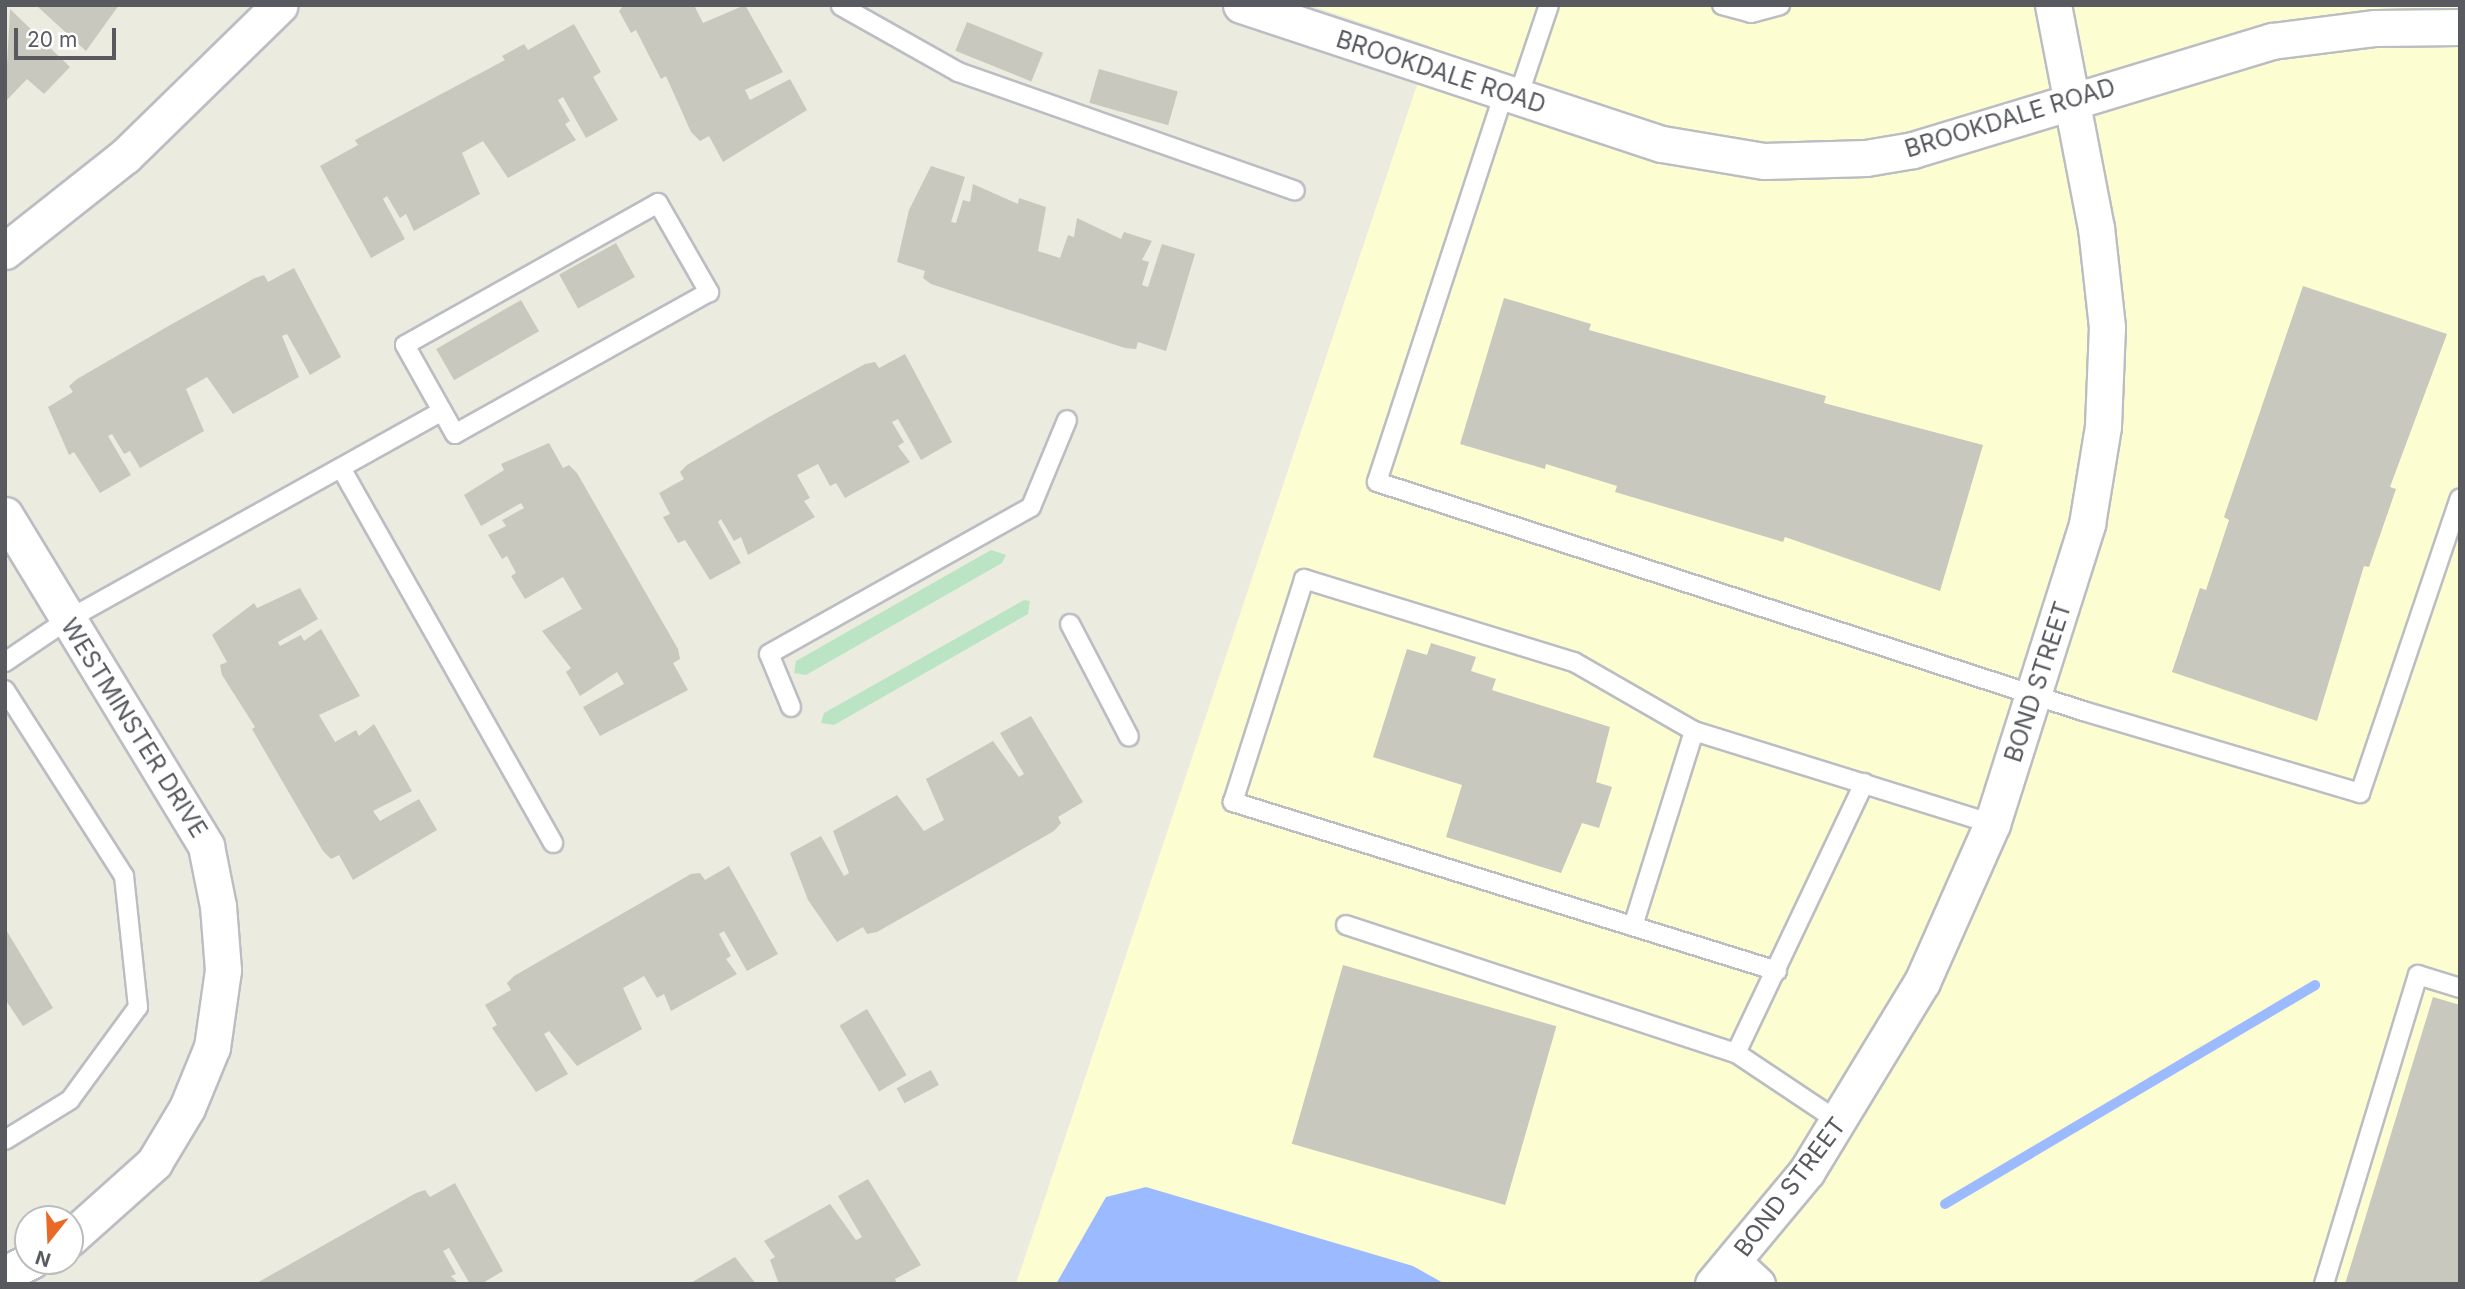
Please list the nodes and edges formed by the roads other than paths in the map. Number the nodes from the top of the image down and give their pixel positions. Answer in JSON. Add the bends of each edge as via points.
{"nodes":[{"id":1,"x":280,"y":5,"type":"edge"},
{"id":2,"x":1241,"y":5,"type":"edge"},
{"id":3,"x":1549,"y":5,"type":"edge"},
{"id":4,"x":1722,"y":5,"type":"edge"},
{"id":5,"x":1780,"y":5,"type":"edge"},
{"id":6,"x":2053,"y":5,"type":"edge"},
{"id":7,"x":841,"y":6,"type":"edge"},
{"id":8,"x":2460,"y":27,"type":"edge"},
{"id":9,"x":1511,"y":95,"type":"junction"},
{"id":10,"x":2073,"y":100,"type":"junction"},
{"id":11,"x":1295,"y":191,"type":"dead end"},
{"id":12,"x":5,"y":251,"type":"edge"},
{"id":13,"x":442,"y":411,"type":"junction"},
{"id":14,"x":1067,"y":421,"type":"dead end"},
{"id":15,"x":341,"y":468,"type":"junction"},
{"id":16,"x":2460,"y":498,"type":"edge"},
{"id":17,"x":5,"y":515,"type":"edge"},
{"id":18,"x":67,"y":621,"type":"junction"},
{"id":19,"x":1070,"y":624,"type":"dead end"},
{"id":20,"x":5,"y":662,"type":"edge"},
{"id":21,"x":5,"y":690,"type":"edge"},
{"id":22,"x":2036,"y":695,"type":"junction"},
{"id":23,"x":791,"y":707,"type":"dead end"},
{"id":24,"x":1694,"y":731,"type":"junction"},
{"id":25,"x":1129,"y":737,"type":"dead end"},
{"id":26,"x":1864,"y":783,"type":"junction"},
{"id":27,"x":1992,"y":824,"type":"junction"},
{"id":28,"x":553,"y":842,"type":"dead end"},
{"id":29,"x":1346,"y":925,"type":"dead end"},
{"id":30,"x":1633,"y":926,"type":"junction"},
{"id":31,"x":1777,"y":971,"type":"junction"},
{"id":32,"x":2460,"y":988,"type":"edge"},
{"id":33,"x":1736,"y":1053,"type":"junction"},
{"id":34,"x":1840,"y":1123,"type":"junction"},
{"id":35,"x":5,"y":1140,"type":"edge"},
{"id":36,"x":84,"y":1226,"type":"edge"},
{"id":37,"x":1734,"y":1277,"type":"edge"},
{"id":38,"x":2323,"y":1284,"type":"edge"}],
"edges":[{"from":1,"to":12,"type":"street","via":[[125,156]]},
{"from":2,"to":9,"type":"street","name":"BROOKDALE ROAD"},
{"from":3,"to":9,"type":"lane"},
{"from":4,"to":5,"type":"lane","via":[[1751,13]]},
{"from":6,"to":10,"type":"street","name":"BOND STREET"},
{"from":7,"to":11,"type":"lane","via":[[958,72]]},
{"from":8,"to":10,"type":"street","name":"BROOKDALE ROAD","via":[[2375,28],[2272,41]]},
{"from":9,"to":10,"type":"street","name":"BROOKDALE ROAD","via":[[1662,144],[1764,161],[1828,161],[1913,150]]},
{"from":9,"to":22,"type":"lane","via":[[1377,482]]},
{"from":10,"to":22,"type":"street","name":"BOND STREET","via":[[2103,277],[2107,376],[2087,524]]},
{"from":13,"to":13,"type":"lane","via":[[405,345],[658,203],[709,292],[455,434]]},
{"from":13,"to":15,"type":"lane"},
{"from":14,"to":23,"type":"lane","via":[[1031,508],[769,654]]},
{"from":15,"to":18,"type":"lane"},
{"from":15,"to":28,"type":"lane"},
{"from":16,"to":22,"type":"lane","via":[[2360,793]]},
{"from":17,"to":18,"type":"street","name":"WESTMINSTER DRIVE"},
{"from":18,"to":20,"type":"lane"},
{"from":18,"to":36,"type":"street","name":"WESTMINSTER DRIVE","via":[[206,846],[223,970],[212,1047],[187,1108],[154,1163]]},
{"from":19,"to":25,"type":"lane"},
{"from":21,"to":35,"type":"lane","via":[[124,876],[138,1007],[70,1100]]},
{"from":22,"to":27,"type":"street","name":"BOND STREET"},
{"from":24,"to":26,"type":"lane"},
{"from":24,"to":30,"type":"lane"},
{"from":24,"to":30,"type":"lane","via":[[1574,662],[1304,579],[1233,802]]},
{"from":26,"to":27,"type":"lane"},
{"from":26,"to":31,"type":"lane"},
{"from":27,"to":34,"type":"street","name":"BOND STREET","via":[[1922,982]]},
{"from":29,"to":33,"type":"lane"},
{"from":30,"to":31,"type":"lane"},
{"from":31,"to":33,"type":"lane"},
{"from":32,"to":38,"type":"lane","via":[[2418,975]]},
{"from":33,"to":34,"type":"lane"},
{"from":34,"to":37,"type":"street","name":"BOND STREET"}]}
